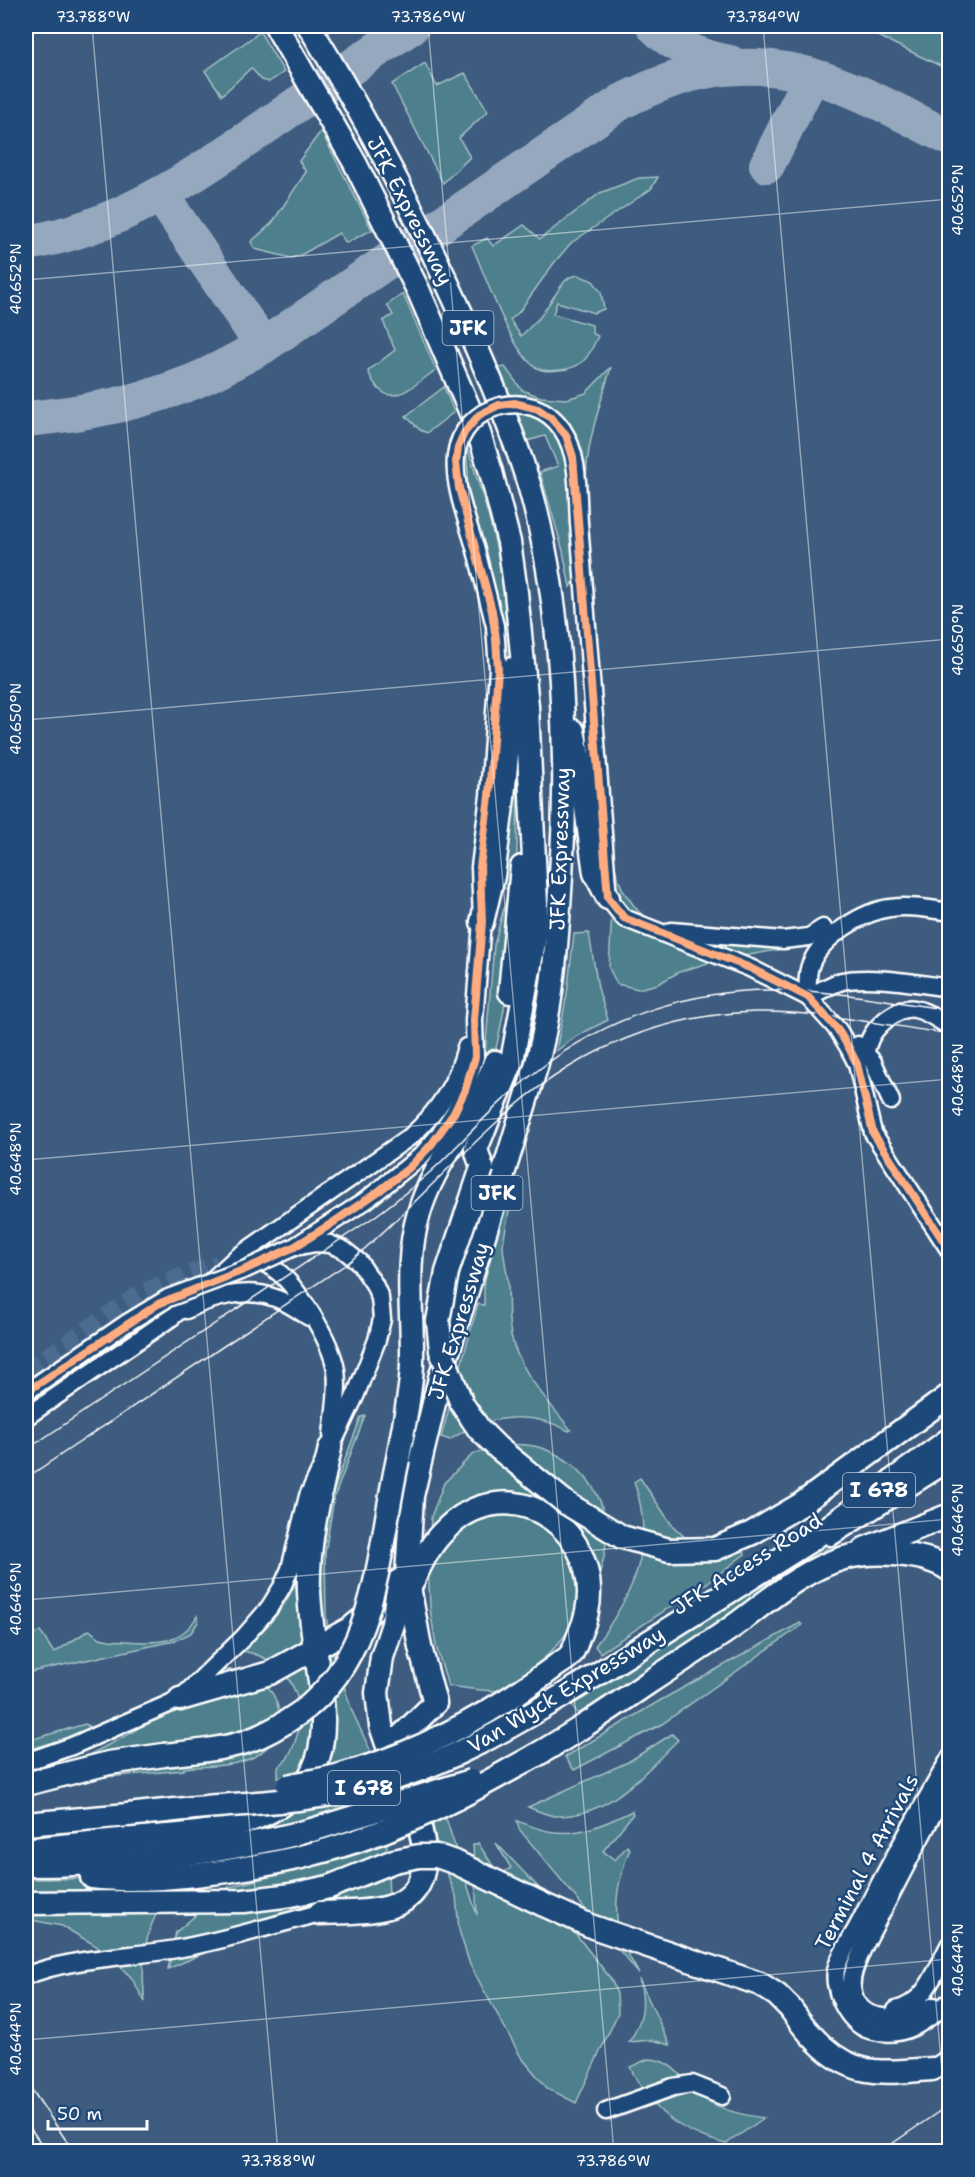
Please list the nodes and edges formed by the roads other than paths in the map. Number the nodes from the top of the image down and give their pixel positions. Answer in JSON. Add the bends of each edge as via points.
{"nodes":[{"id":1,"x":276,"y":26,"type":"edge"},
{"id":2,"x":309,"y":26,"type":"edge"},
{"id":3,"x":516,"y":592,"type":"junction"},
{"id":4,"x":558,"y":656,"type":"junction"},
{"id":5,"x":527,"y":706,"type":"junction"},
{"id":6,"x":608,"y":898,"type":"junction"},
{"id":7,"x":950,"y":912,"type":"edge"},
{"id":8,"x":482,"y":922,"type":"junction"},
{"id":9,"x":823,"y":928,"type":"dead end"},
{"id":10,"x":649,"y":929,"type":"junction"},
{"id":11,"x":950,"y":988,"type":"edge"},
{"id":12,"x":808,"y":997,"type":"junction"},
{"id":13,"x":474,"y":1020,"type":"junction"},
{"id":14,"x":950,"y":1027,"type":"edge"},
{"id":15,"x":838,"y":1030,"type":"junction"},
{"id":16,"x":866,"y":1053,"type":"junction"},
{"id":17,"x":891,"y":1101,"type":"dead end"},
{"id":18,"x":294,"y":1247,"type":"junction"},
{"id":19,"x":950,"y":1251,"type":"edge"},
{"id":20,"x":218,"y":1263,"type":"tunnel mouth"},
{"id":21,"x":241,"y":1264,"type":"junction"},
{"id":22,"x":172,"y":1317,"type":"junction"},
{"id":23,"x":313,"y":1319,"type":"junction"},
{"id":24,"x":26,"y":1392,"type":"edge"},
{"id":25,"x":950,"y":1395,"type":"edge"},
{"id":26,"x":26,"y":1417,"type":"edge"},
{"id":27,"x":950,"y":1439,"type":"edge"},
{"id":28,"x":330,"y":1448,"type":"junction"},
{"id":29,"x":950,"y":1462,"type":"edge"},
{"id":30,"x":950,"y":1515,"type":"edge"},
{"id":31,"x":844,"y":1558,"type":"junction"},
{"id":32,"x":950,"y":1570,"type":"edge"},
{"id":33,"x":404,"y":1585,"type":"junction"},
{"id":34,"x":586,"y":1682,"type":"junction"},
{"id":35,"x":180,"y":1699,"type":"junction"},
{"id":36,"x":389,"y":1748,"type":"junction"},
{"id":37,"x":950,"y":1758,"type":"edge"},
{"id":38,"x":26,"y":1762,"type":"edge"},
{"id":39,"x":513,"y":1768,"type":"junction"},
{"id":40,"x":950,"y":1781,"type":"edge"},
{"id":41,"x":26,"y":1784,"type":"edge"},
{"id":42,"x":217,"y":1806,"type":"junction"},
{"id":43,"x":26,"y":1824,"type":"edge"},
{"id":44,"x":27,"y":1860,"type":"edge"},
{"id":45,"x":26,"y":1903,"type":"edge"},
{"id":46,"x":320,"y":1913,"type":"joint"},
{"id":47,"x":950,"y":1944,"type":"edge"},
{"id":48,"x":26,"y":1976,"type":"edge"},
{"id":49,"x":950,"y":2000,"type":"edge"},
{"id":50,"x":865,"y":2011,"type":"junction"},
{"id":51,"x":941,"y":2063,"type":"edge"},
{"id":52,"x":722,"y":2096,"type":"dead end"},
{"id":53,"x":606,"y":2111,"type":"dead end"}],
"edges":[{"from":1,"to":3,"type":"highway","name":"JFK Expressway","number":"JFK","via":[[378,206],[457,377],[498,497]]},
{"from":2,"to":4,"type":"highway","name":"JFK Expressway","number":"JFK","via":[[411,208],[498,400],[536,511]]},
{"from":3,"to":5,"type":"highway","name":"JFK Expressway","number":"JFK"},
{"from":3,"to":8,"type":"highway","via":[[503,797],[493,876]]},
{"from":4,"to":6,"type":"highway","via":[[580,765],[595,873]]},
{"from":4,"to":33,"type":"highway","name":"JFK Expressway","number":"JFK","via":[[564,824],[549,1015],[437,1390],[412,1496]]},
{"from":5,"to":25,"type":"highway","name":"JFK Expressway","number":"JFK","bridge":true,"via":[[537,926],[530,1018],[517,1075],[479,1159],[447,1272],[438,1321],[441,1351],[462,1404],[498,1448],[566,1503],[622,1537],[669,1550],[716,1549],[752,1533],[800,1505]]},
{"from":5,"to":41,"type":"highway","bridge":true,"via":[[522,872],[504,1027],[491,1074],[427,1188],[418,1214],[411,1246],[411,1381],[368,1613],[354,1648],[333,1681],[305,1708],[258,1737],[215,1749],[109,1763]]},
{"from":6,"to":8,"type":"street","bridge":true,"via":[[573,457],[562,429],[552,418],[531,406],[499,405],[473,420],[456,454],[459,488],[495,626],[498,669],[480,867]]},
{"from":6,"to":10,"type":"street","via":[[624,918]]},
{"from":7,"to":12,"type":"street","via":[[879,910],[836,933],[812,961],[807,977]]},
{"from":8,"to":13,"type":"street"},
{"from":9,"to":10,"type":"street","via":[[809,937],[783,939]]},
{"from":10,"to":12,"type":"street","via":[[750,968]]},
{"from":11,"to":12,"type":"street","via":[[852,980]]},
{"from":12,"to":15,"type":"street"},
{"from":13,"to":18,"type":"street","via":[[475,1057],[465,1090],[440,1134],[421,1156],[379,1191]]},
{"from":13,"to":21,"type":"street","via":[[457,1075],[438,1108],[421,1127]]},
{"from":14,"to":16,"type":"street","via":[[922,1011],[902,1010],[876,1030]]},
{"from":15,"to":16,"type":"street"},
{"from":15,"to":19,"type":"street","via":[[857,1064],[873,1132]]},
{"from":16,"to":17,"type":"street"},
{"from":18,"to":21,"type":"street","bridge":true},
{"from":18,"to":28,"type":"street","via":[[330,1244],[351,1255],[365,1268],[380,1298],[382,1319],[377,1340]]},
{"from":20,"to":21,"type":"street"},
{"from":21,"to":22,"type":"street"},
{"from":21,"to":23,"type":"street","via":[[258,1261],[278,1272]]},
{"from":21,"to":24,"type":"street","bridge":true,"via":[[158,1304]]},
{"from":22,"to":23,"type":"street","via":[[218,1298],[255,1294],[276,1298]]},
{"from":22,"to":26,"type":"street"},
{"from":23,"to":28,"type":"street","via":[[326,1338],[336,1372]]},
{"from":27,"to":34,"type":"highway","name":"Van Wyck Expressway","number":"I 678","via":[[808,1542]]},
{"from":28,"to":35,"type":"street","via":[[308,1496],[282,1587],[244,1637]]},
{"from":28,"to":44,"type":"highway","via":[[313,1529],[309,1571],[324,1731],[319,1755],[301,1787],[260,1816],[214,1831]]},
{"from":29,"to":34,"type":"street","name":"JFK Access Road","via":[[639,1660]]},
{"from":30,"to":31,"type":"highway"},
{"from":31,"to":32,"type":"highway","via":[[877,1552],[913,1556]]},
{"from":31,"to":39,"type":"highway","name":"Van Wyck Expressway","number":"I 678","via":[[805,1573],[599,1717]]},
{"from":33,"to":35,"type":"highway","via":[[351,1628],[270,1673]]},
{"from":33,"to":36,"type":"highway","via":[[382,1657],[377,1693],[381,1726]]},
{"from":33,"to":36,"type":"highway","name":"JFK Expressway","number":"JFK","via":[[435,1703]]},
{"from":33,"to":42,"type":"highway","bridge":true,"via":[[442,1533],[481,1508],[504,1503],[539,1511],[568,1532],[586,1567],[588,1598],[583,1627],[571,1655],[489,1711],[405,1752],[338,1775]]},
{"from":34,"to":42,"type":"highway","name":"Van Wyck Expressway","number":"I 678","bridge":true,"via":[[472,1748],[434,1765],[328,1794]]},
{"from":35,"to":38,"type":"street"},
{"from":36,"to":46,"type":"highway","via":[[418,1818],[424,1852],[423,1877],[415,1890],[392,1906]]},
{"from":37,"to":49,"type":"street","name":"Terminal 4 Arrivals","via":[[836,1968],[841,2002],[851,2018],[862,2028],[880,2034],[895,2034],[926,2022]]},
{"from":39,"to":44,"type":"highway","name":"Van Wyck Expressway","number":"I 678","bridge":true,"via":[[312,1830],[248,1845],[104,1863]]},
{"from":39,"to":44,"type":"highway","bridge":true,"via":[[421,1817],[371,1837],[302,1857],[209,1873],[106,1878],[68,1874]]},
{"from":40,"to":50,"type":"street","via":[[854,1971],[851,1987],[855,2000]]},
{"from":42,"to":43,"type":"highway","name":"Van Wyck Expressway","number":"I 678","bridge":true},
{"from":45,"to":51,"type":"highway","bridge":true,"via":[[244,1901],[329,1887],[394,1861],[437,1856],[593,1927],[760,1984],[777,1995],[827,2050],[849,2064],[867,2070]]},
{"from":46,"to":48,"type":"street","via":[[175,1950],[68,1965]]},
{"from":47,"to":50,"type":"street","via":[[924,1994],[915,2002],[885,2013]]},
{"from":49,"to":50,"type":"street","via":[[917,2014],[886,2019]]},
{"from":52,"to":53,"type":"street","via":[[692,2084]]}]}
